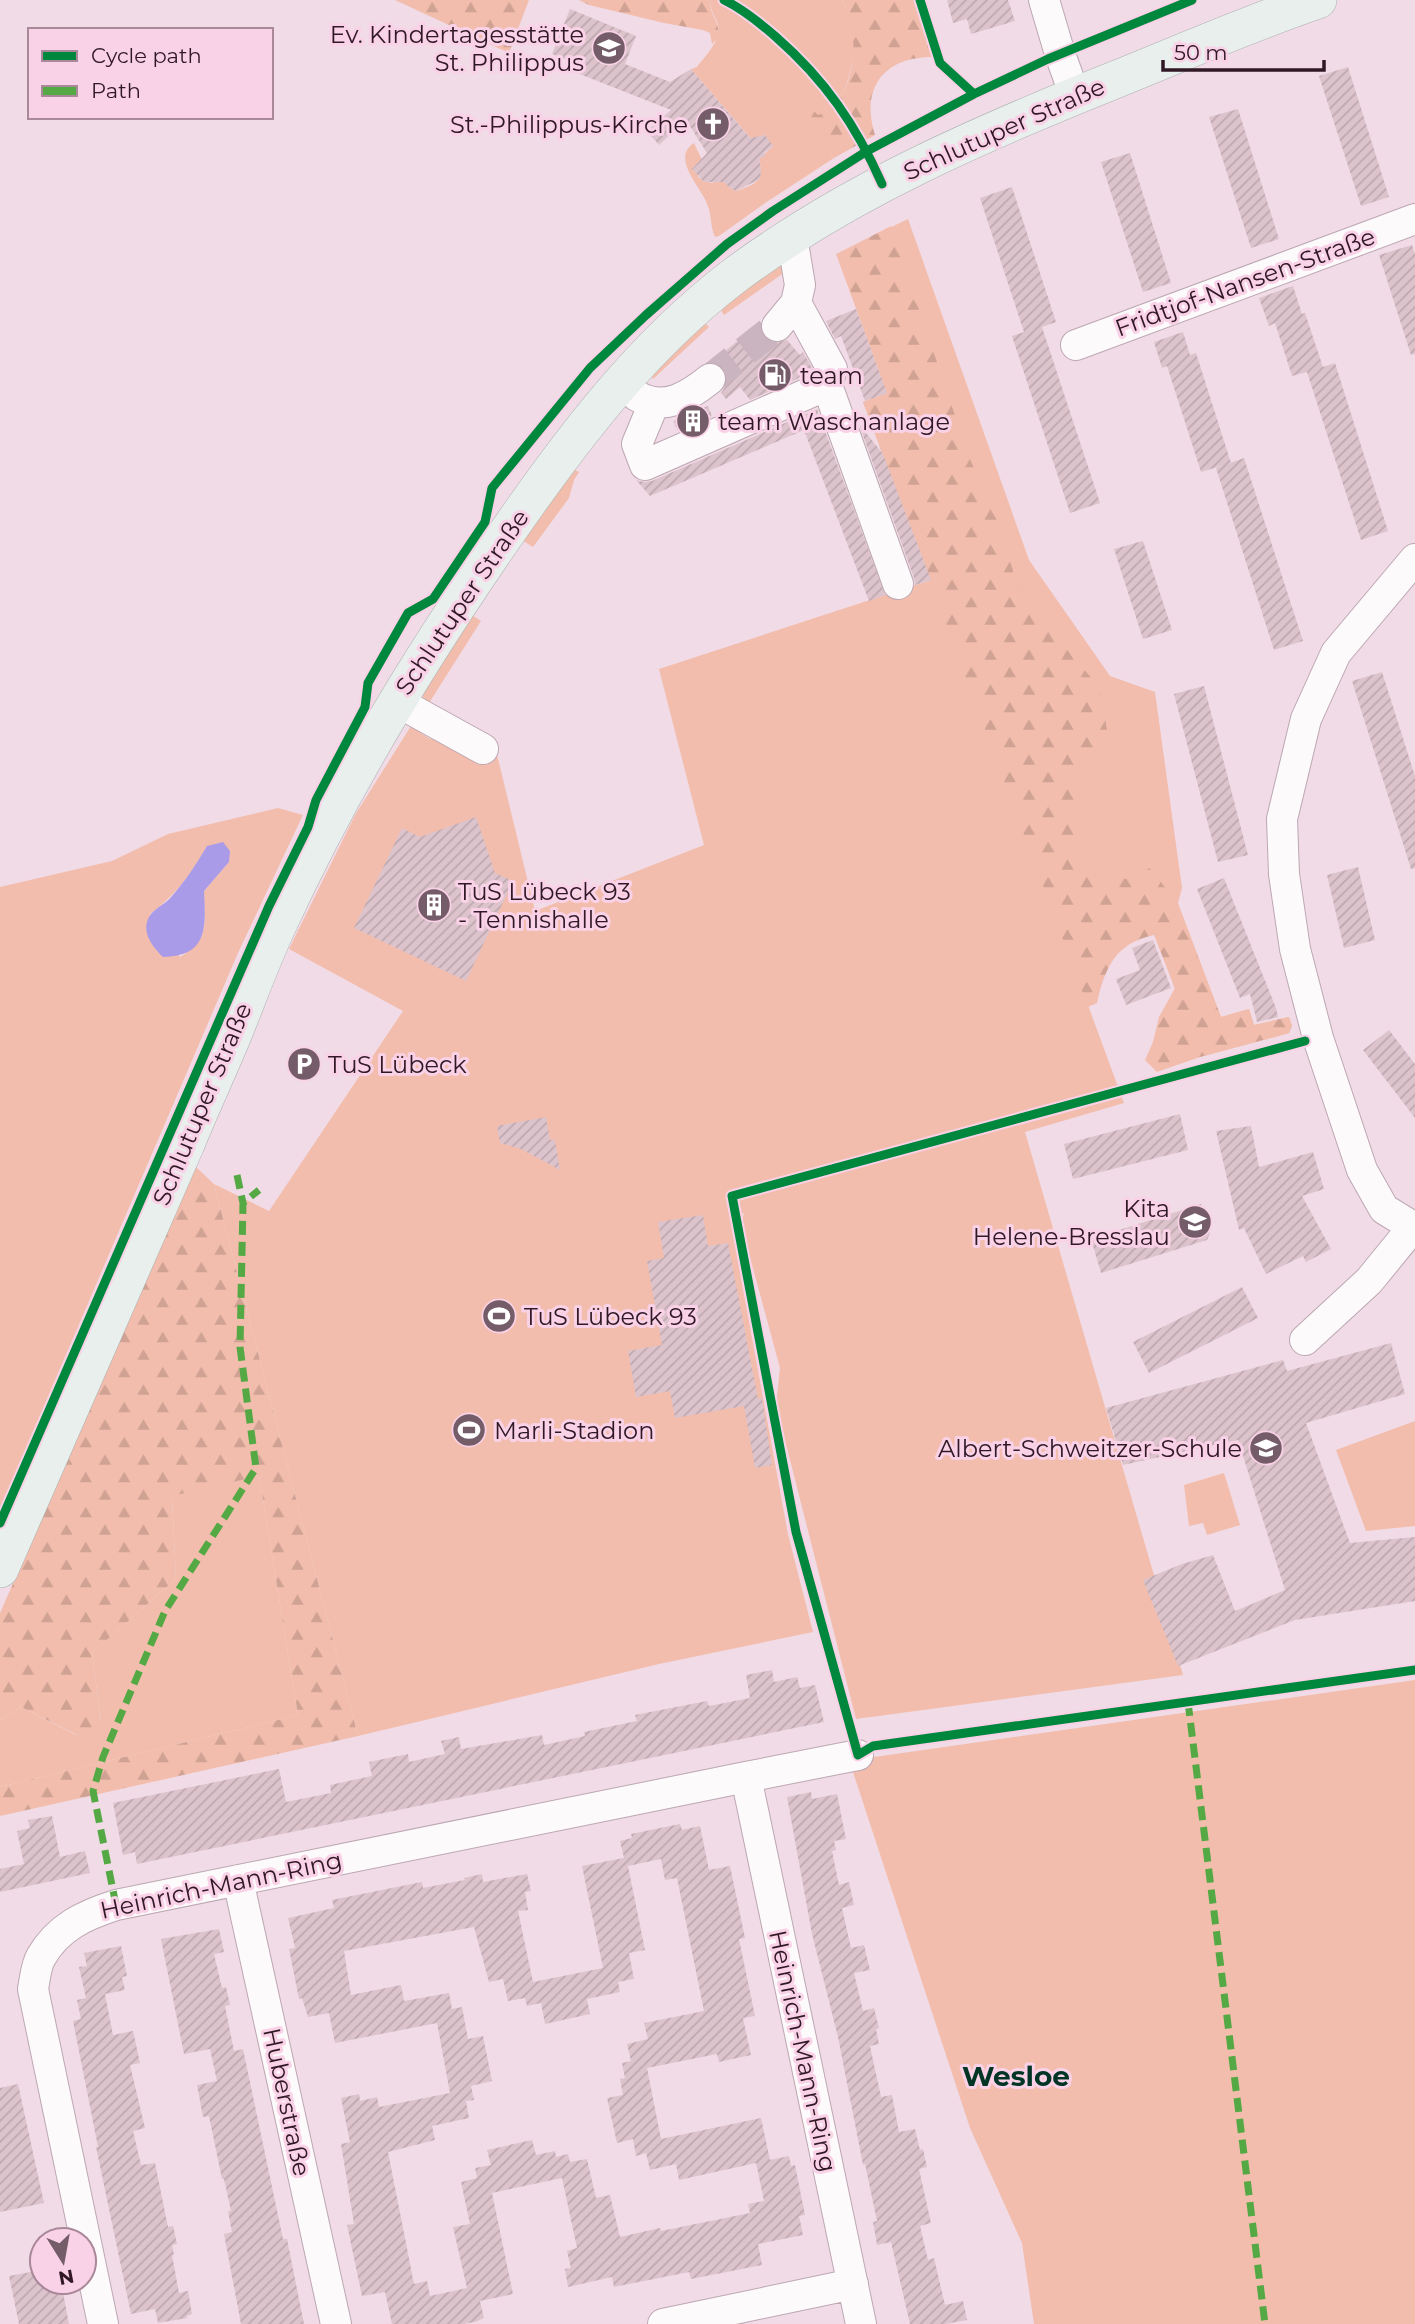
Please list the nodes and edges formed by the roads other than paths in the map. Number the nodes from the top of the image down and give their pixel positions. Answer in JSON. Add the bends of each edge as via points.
{"nodes":[{"id":1,"x":1044,"y":0,"type":"edge"},
{"id":2,"x":1318,"y":0,"type":"edge"},
{"id":3,"x":1075,"y":96,"type":"junction"},
{"id":4,"x":1415,"y":219,"type":"edge"},
{"id":5,"x":792,"y":237,"type":"junction"},
{"id":6,"x":796,"y":303,"type":"junction"},
{"id":7,"x":776,"y":326,"type":"tunnel mouth"},
{"id":8,"x":1076,"y":345,"type":"dead end"},
{"id":9,"x":710,"y":379,"type":"tunnel mouth"},
{"id":10,"x":620,"y":384,"type":"junction"},
{"id":11,"x":827,"y":385,"type":"junction"},
{"id":12,"x":654,"y":403,"type":"junction"},
{"id":13,"x":1415,"y":559,"type":"edge"},
{"id":14,"x":898,"y":584,"type":"dead end"},
{"id":15,"x":396,"y":701,"type":"junction"},
{"id":16,"x":483,"y":750,"type":"dead end"},
{"id":17,"x":1414,"y":1227,"type":"edge"},
{"id":18,"x":1305,"y":1340,"type":"dead end"},
{"id":19,"x":0,"y":1569,"type":"edge"},
{"id":20,"x":858,"y":1755,"type":"dead end"},
{"id":21,"x":746,"y":1777,"type":"junction"},
{"id":22,"x":238,"y":1880,"type":"junction"},
{"id":23,"x":853,"y":2284,"type":"junction"},
{"id":24,"x":103,"y":2324,"type":"edge"},
{"id":25,"x":336,"y":2324,"type":"edge"},
{"id":26,"x":663,"y":2324,"type":"edge"},
{"id":27,"x":861,"y":2324,"type":"edge"}],
"edges":[{"from":1,"to":3,"type":"street"},
{"from":2,"to":3,"type":"main road","name":"Schlutuper Straße"},
{"from":3,"to":5,"type":"main road","name":"Schlutuper Straße","via":[[895,177]]},
{"from":4,"to":8,"type":"street","name":"Fridtjof-Nansen-Straße"},
{"from":5,"to":6,"type":"street","via":[[800,285]]},
{"from":5,"to":10,"type":"main road","name":"Schlutuper Straße","via":[[703,303]]},
{"from":6,"to":7,"type":"street"},
{"from":6,"to":11,"type":"street","via":[[832,369]]},
{"from":9,"to":12,"type":"street","via":[[672,403]]},
{"from":10,"to":12,"type":"street"},
{"from":10,"to":15,"type":"main road","name":"Schlutuper Straße","via":[[517,518]]},
{"from":11,"to":12,"type":"street","via":[[645,465],[637,444]]},
{"from":11,"to":14,"type":"street"},
{"from":13,"to":17,"type":"street","via":[[1336,653],[1306,719],[1282,819],[1295,949],[1318,1038],[1362,1170],[1384,1209]]},
{"from":15,"to":16,"type":"street"},
{"from":15,"to":19,"type":"main road","name":"Schlutuper Straße","via":[[277,926]]},
{"from":17,"to":18,"type":"street","via":[[1370,1281]]},
{"from":20,"to":21,"type":"street","name":"Heinrich-Mann-Ring"},
{"from":21,"to":22,"type":"street","name":"Heinrich-Mann-Ring"},
{"from":21,"to":23,"type":"street","name":"Heinrich-Mann-Ring"},
{"from":22,"to":24,"type":"street","name":"Heinrich-Mann-Ring","via":[[87,1914],[63,1928],[39,1958],[33,1989]]},
{"from":22,"to":25,"type":"street","name":"Huberstraße"},
{"from":23,"to":26,"type":"street"},
{"from":23,"to":27,"type":"street","name":"Heinrich-Mann-Ring"}]}
